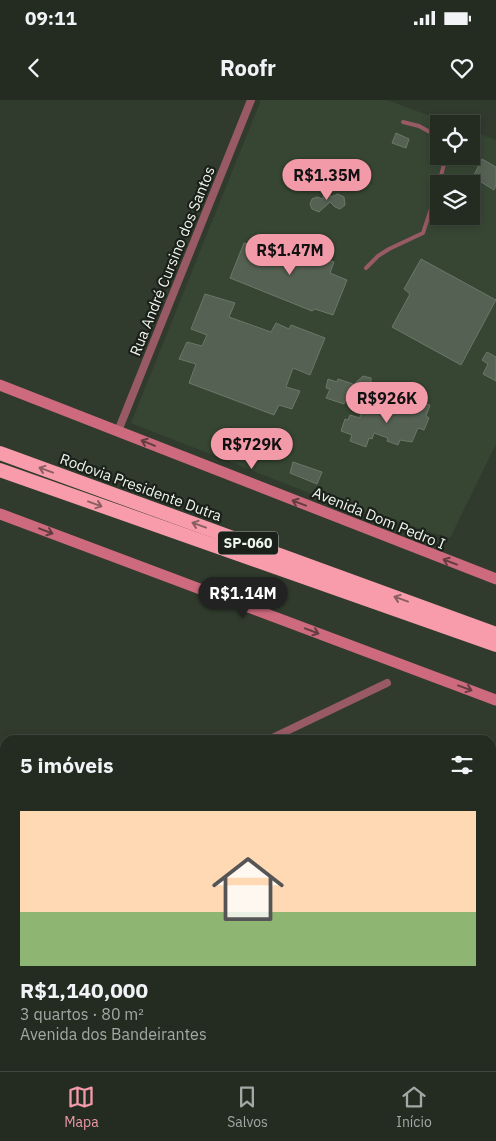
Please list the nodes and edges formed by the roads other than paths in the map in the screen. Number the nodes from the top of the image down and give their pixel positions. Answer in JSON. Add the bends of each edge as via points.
{"nodes":[{"id":1,"x":251,"y":100,"type":"edge"},
{"id":2,"x":403,"y":122,"type":"dead end"},
{"id":3,"x":430,"y":131,"type":"edge"},
{"id":4,"x":430,"y":210,"type":"edge"},
{"id":5,"x":366,"y":268,"type":"dead end"},
{"id":6,"x":0,"y":385,"type":"edge"},
{"id":7,"x":118,"y":431,"type":"junction"},
{"id":8,"x":0,"y":453,"type":"edge"},
{"id":9,"x":0,"y":470,"type":"edge"},
{"id":10,"x":0,"y":514,"type":"edge"},
{"id":11,"x":496,"y":579,"type":"edge"},
{"id":12,"x":496,"y":634,"type":"edge"},
{"id":13,"x":496,"y":645,"type":"edge"},
{"id":14,"x":388,"y":683,"type":"dead end"},
{"id":15,"x":496,"y":700,"type":"edge"},
{"id":16,"x":279,"y":735,"type":"edge"}],
"edges":[{"from":1,"to":7,"type":"street","name":"Rua André Cursino dos Santos"},
{"from":2,"to":3,"type":"lane"},
{"from":4,"to":5,"type":"lane","via":[[422,233],[389,249]]},
{"from":6,"to":7,"type":"main road","name":"Avenida Dom Pedro I"},
{"from":11,"to":7,"type":"main road","name":"Avenida Dom Pedro I","one_way":true},
{"from":12,"to":8,"type":"highway","name":"Rodovia Presidente Dutra","number":"SP-060","one_way":true},
{"from":9,"to":13,"type":"highway","name":"Rodovia Presidente Dutra","number":"SP-060","one_way":true},
{"from":10,"to":15,"type":"main road","one_way":true},
{"from":14,"to":16,"type":"street"}]}
